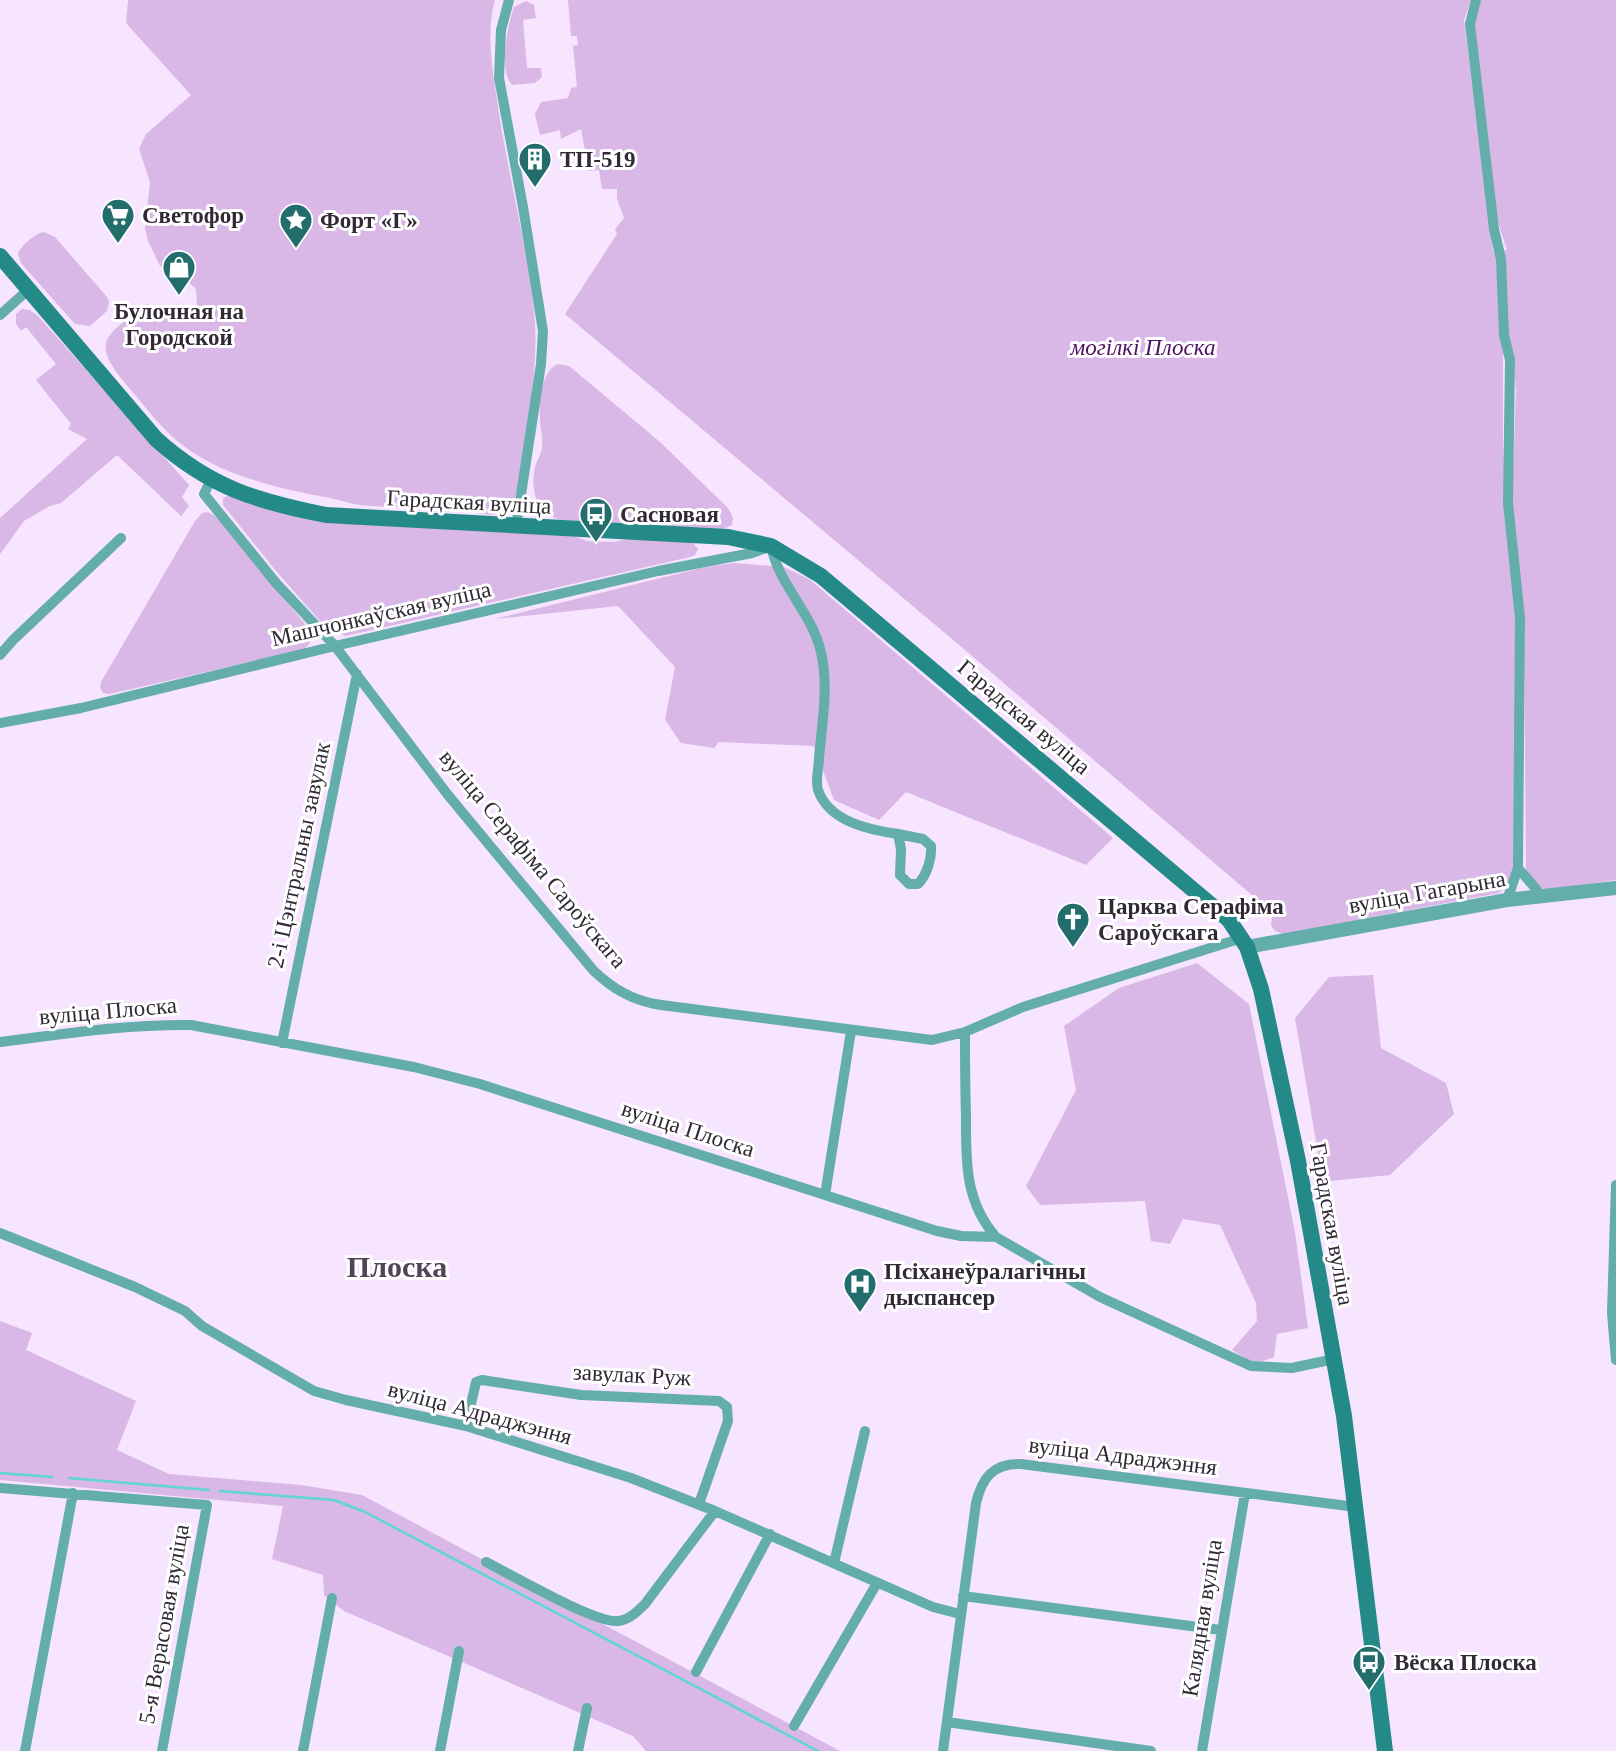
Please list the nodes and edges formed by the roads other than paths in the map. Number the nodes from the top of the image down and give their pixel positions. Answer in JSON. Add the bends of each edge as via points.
{"nodes":[{"id":1,"x":509,"y":0,"type":"edge"},
{"id":2,"x":1476,"y":0,"type":"edge"},
{"id":3,"x":0,"y":256,"type":"edge"},
{"id":4,"x":28,"y":290,"type":"junction"},
{"id":5,"x":0,"y":315,"type":"edge"},
{"id":6,"x":211,"y":480,"type":"junction"},
{"id":7,"x":516,"y":527,"type":"junction"},
{"id":8,"x":121,"y":538,"type":"dead end"},
{"id":9,"x":771,"y":546,"type":"junction"},
{"id":10,"x":335,"y":646,"type":"junction"},
{"id":11,"x":0,"y":655,"type":"edge"},
{"id":12,"x":357,"y":674,"type":"junction"},
{"id":13,"x":0,"y":723,"type":"edge"},
{"id":14,"x":898,"y":834,"type":"junction"},
{"id":15,"x":1518,"y":868,"type":"junction"},
{"id":16,"x":1616,"y":888,"type":"edge"},
{"id":17,"x":1542,"y":896,"type":"junction"},
{"id":18,"x":1507,"y":900,"type":"junction"},
{"id":19,"x":1245,"y":943,"type":"junction"},
{"id":20,"x":851,"y":1031,"type":"junction"},
{"id":21,"x":965,"y":1032,"type":"junction"},
{"id":22,"x":0,"y":1042,"type":"edge"},
{"id":23,"x":282,"y":1043,"type":"junction"},
{"id":24,"x":1616,"y":1185,"type":"edge"},
{"id":25,"x":825,"y":1195,"type":"junction"},
{"id":26,"x":1615,"y":1215,"type":"edge"},
{"id":27,"x":0,"y":1233,"type":"edge"},
{"id":28,"x":996,"y":1237,"type":"junction"},
{"id":29,"x":1614,"y":1314,"type":"edge"},
{"id":30,"x":1334,"y":1359,"type":"junction"},
{"id":31,"x":1616,"y":1360,"type":"edge"},
{"id":32,"x":466,"y":1426,"type":"junction"},
{"id":33,"x":865,"y":1431,"type":"dead end"},
{"id":34,"x":0,"y":1488,"type":"edge"},
{"id":35,"x":73,"y":1493,"type":"junction"},
{"id":36,"x":1245,"y":1493,"type":"junction"},
{"id":37,"x":699,"y":1504,"type":"junction"},
{"id":38,"x":1356,"y":1507,"type":"junction"},
{"id":39,"x":715,"y":1511,"type":"junction"},
{"id":40,"x":770,"y":1534,"type":"junction"},
{"id":41,"x":486,"y":1562,"type":"dead end"},
{"id":42,"x":834,"y":1563,"type":"junction"},
{"id":43,"x":877,"y":1583,"type":"junction"},
{"id":44,"x":963,"y":1596,"type":"junction"},
{"id":45,"x":332,"y":1598,"type":"dead end"},
{"id":46,"x":960,"y":1614,"type":"junction"},
{"id":47,"x":1221,"y":1630,"type":"junction"},
{"id":48,"x":459,"y":1651,"type":"dead end"},
{"id":49,"x":696,"y":1672,"type":"dead end"},
{"id":50,"x":587,"y":1709,"type":"dead end"},
{"id":51,"x":947,"y":1722,"type":"junction"},
{"id":52,"x":793,"y":1726,"type":"dead end"},
{"id":53,"x":25,"y":1751,"type":"edge"},
{"id":54,"x":162,"y":1751,"type":"edge"},
{"id":55,"x":303,"y":1751,"type":"edge"},
{"id":56,"x":440,"y":1751,"type":"edge"},
{"id":57,"x":578,"y":1751,"type":"edge"},
{"id":58,"x":943,"y":1751,"type":"edge"},
{"id":59,"x":1151,"y":1751,"type":"edge"},
{"id":60,"x":1202,"y":1751,"type":"edge"},
{"id":61,"x":1385,"y":1751,"type":"edge"}],
"edges":[{"from":1,"to":7,"type":"street","via":[[501,30],[499,78],[543,331]]},
{"from":2,"to":15,"type":"street","via":[[1470,24],[1510,360],[1508,503],[1520,618]]},
{"from":3,"to":4,"type":"main road","name":"Гарадская вуліца"},
{"from":4,"to":5,"type":"street"},
{"from":4,"to":6,"type":"main road","name":"Гарадская вуліца","via":[[156,439]]},
{"from":6,"to":7,"type":"main road","name":"Гарадская вуліца","via":[[264,501],[326,515]]},
{"from":6,"to":10,"type":"street","name":"вуліца Серафіма Сароўскага","via":[[204,494],[276,583]]},
{"from":7,"to":9,"type":"main road","name":"Гарадская вуліца","via":[[705,535]]},
{"from":8,"to":11,"type":"street"},
{"from":9,"to":10,"type":"street","name":"Машчонкаўская вуліца"},
{"from":9,"to":14,"type":"street","via":[[781,576],[808,618],[821,652],[824,687],[817,788],[831,808],[851,822]]},
{"from":9,"to":19,"type":"main road","name":"Гарадская вуліца","via":[[821,576],[1205,899],[1229,920]]},
{"from":10,"to":12,"type":"street","name":"вуліца Серафіма Сароўскага"},
{"from":10,"to":13,"type":"street","name":"Машчонкаўская вуліца"},
{"from":12,"to":20,"type":"street","name":"вуліца Серафіма Сароўскага","via":[[448,795],[612,987],[648,1003]]},
{"from":12,"to":23,"type":"street","name":"2-і Цэнтральны завулак"},
{"from":14,"to":14,"type":"street","via":[[923,839],[931,846],[918,884],[909,884],[900,875]]},
{"from":15,"to":17,"type":"street"},
{"from":15,"to":18,"type":"street"},
{"from":16,"to":17,"type":"street","name":"вуліца Гагарына"},
{"from":17,"to":18,"type":"street","name":"вуліца Гагарына"},
{"from":18,"to":19,"type":"street","name":"вуліца Гагарына"},
{"from":19,"to":21,"type":"street","name":"вуліца Серафіма Сароўскага","via":[[1023,1007]]},
{"from":19,"to":30,"type":"main road","name":"Гарадская вуліца","via":[[1261,989],[1298,1161]]},
{"from":20,"to":21,"type":"street","name":"вуліца Серафіма Сароўскага","via":[[932,1040]]},
{"from":20,"to":25,"type":"street"},
{"from":21,"to":28,"type":"street","via":[[967,1174],[977,1210]]},
{"from":22,"to":23,"type":"street","name":"вуліца Плоска","via":[[158,1024],[191,1025]]},
{"from":23,"to":25,"type":"street","name":"вуліца Плоска","via":[[480,1084]]},
{"from":24,"to":26,"type":"street"},
{"from":25,"to":28,"type":"street","name":"вуліца Плоска","via":[[948,1234]]},
{"from":26,"to":29,"type":"street"},
{"from":27,"to":32,"type":"street","name":"вуліца Адраджэння","via":[[185,1311],[202,1326],[314,1391]]},
{"from":28,"to":30,"type":"street","name":"вуліца Плоска","via":[[1100,1297],[1239,1362],[1277,1369]]},
{"from":29,"to":31,"type":"street"},
{"from":30,"to":38,"type":"main road","name":"Гарадская вуліца"},
{"from":32,"to":37,"type":"street","name":"вуліца Адраджэння","via":[[612,1471]]},
{"from":32,"to":37,"type":"street","name":"завулак Руж","via":[[476,1382],[482,1380],[581,1395],[719,1401],[727,1408],[728,1421]]},
{"from":33,"to":42,"type":"street"},
{"from":34,"to":35,"type":"street"},
{"from":35,"to":53,"type":"street"},
{"from":35,"to":54,"type":"street","name":"5-я Верасовая вуліца","via":[[207,1505]]},
{"from":36,"to":38,"type":"street","name":"вуліца Адраджэння"},
{"from":36,"to":44,"type":"street","name":"вуліца Адраджэння","via":[[1001,1465],[987,1475],[978,1493]]},
{"from":36,"to":47,"type":"street","name":"Калядная вуліца"},
{"from":37,"to":39,"type":"street","name":"вуліца Адраджэння"},
{"from":38,"to":61,"type":"main road","name":"Гарадская вуліца"},
{"from":39,"to":40,"type":"street","name":"вуліца Адраджэння"},
{"from":39,"to":41,"type":"street","via":[[645,1604],[619,1621],[594,1616]]},
{"from":40,"to":42,"type":"street","name":"вуліца Адраджэння"},
{"from":40,"to":49,"type":"street"},
{"from":42,"to":43,"type":"street","name":"вуліца Адраджэння"},
{"from":43,"to":46,"type":"street","name":"вуліца Адраджэння"},
{"from":43,"to":52,"type":"street"},
{"from":44,"to":46,"type":"street","name":"вуліца Адраджэння"},
{"from":44,"to":47,"type":"street"},
{"from":45,"to":55,"type":"street"},
{"from":46,"to":51,"type":"street","name":"вуліца Адраджэння"},
{"from":47,"to":60,"type":"street","name":"Калядная вуліца"},
{"from":48,"to":56,"type":"street"},
{"from":50,"to":57,"type":"street"},
{"from":51,"to":58,"type":"street","name":"вуліца Адраджэння"},
{"from":51,"to":59,"type":"street"}]}
